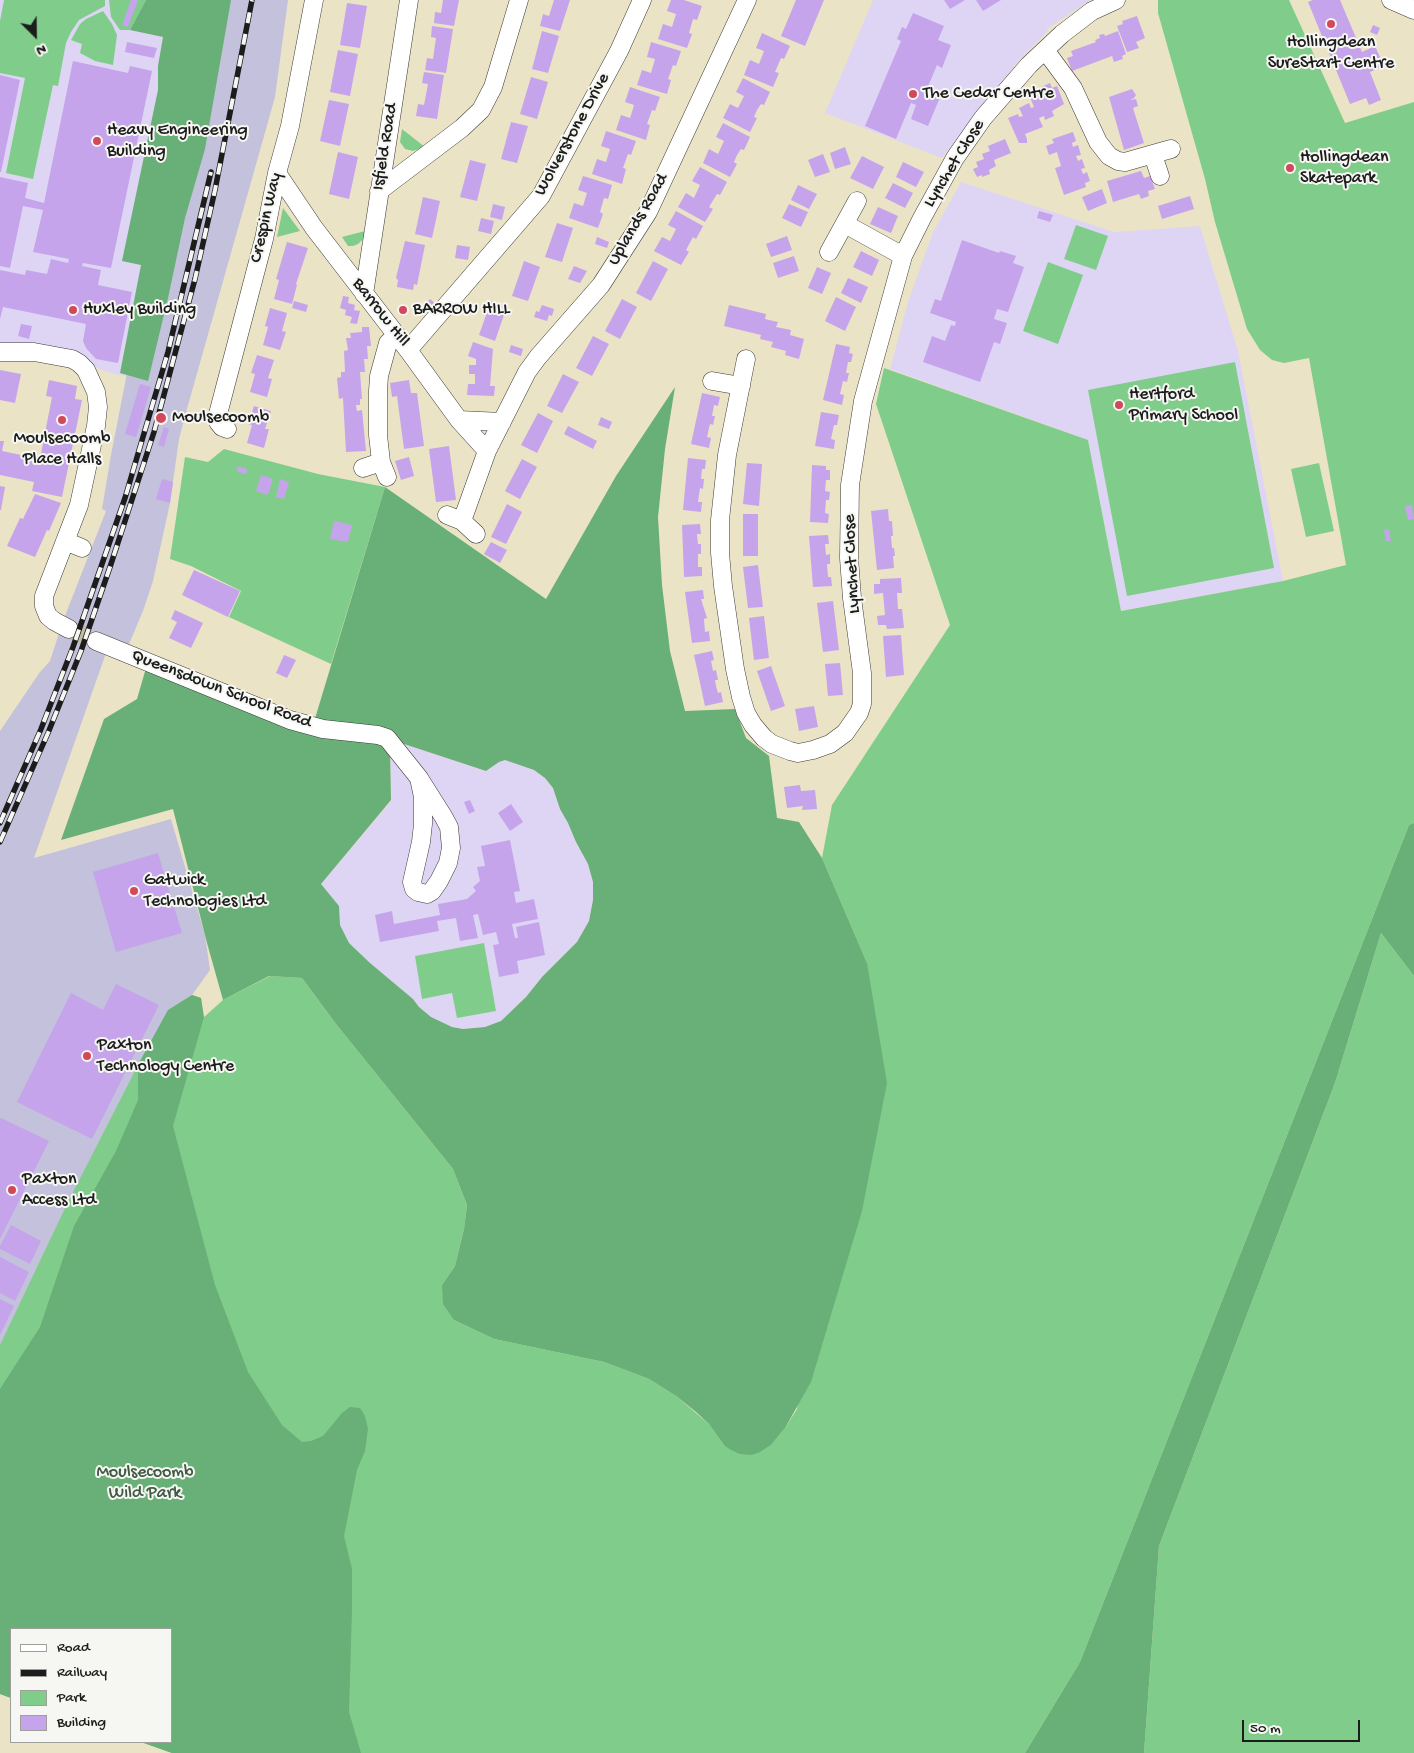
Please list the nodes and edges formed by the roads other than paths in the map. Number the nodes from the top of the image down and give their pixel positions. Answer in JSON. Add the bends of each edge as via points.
{"nodes":[{"id":1,"x":314,"y":0,"type":"edge"},
{"id":2,"x":408,"y":0,"type":"edge"},
{"id":3,"x":519,"y":0,"type":"edge"},
{"id":4,"x":642,"y":0,"type":"edge"},
{"id":5,"x":747,"y":0,"type":"edge"},
{"id":6,"x":1116,"y":0,"type":"edge"},
{"id":7,"x":1391,"y":0,"type":"edge"},
{"id":8,"x":1414,"y":10,"type":"edge"},
{"id":9,"x":1045,"y":50,"type":"junction"},
{"id":10,"x":387,"y":138,"type":"junction"},
{"id":11,"x":1171,"y":148,"type":"dead end"},
{"id":12,"x":1153,"y":155,"type":"junction"},
{"id":13,"x":420,"y":160,"type":"junction"},
{"id":14,"x":277,"y":173,"type":"junction"},
{"id":15,"x":1160,"y":176,"type":"dead end"},
{"id":16,"x":379,"y":191,"type":"junction"},
{"id":17,"x":857,"y":201,"type":"dead end"},
{"id":18,"x":845,"y":224,"type":"junction"},
{"id":19,"x":829,"y":252,"type":"dead end"},
{"id":20,"x":903,"y":256,"type":"junction"},
{"id":21,"x":364,"y":294,"type":"junction"},
{"id":22,"x":396,"y":336,"type":"junction"},
{"id":23,"x":408,"y":350,"type":"junction"},
{"id":24,"x":0,"y":352,"type":"edge"},
{"id":25,"x":746,"y":359,"type":"dead end"},
{"id":26,"x":712,"y":381,"type":"dead end"},
{"id":27,"x":740,"y":386,"type":"junction"},
{"id":28,"x":459,"y":420,"type":"junction"},
{"id":29,"x":502,"y":422,"type":"junction"},
{"id":30,"x":227,"y":429,"type":"dead end"},
{"id":31,"x":487,"y":450,"type":"junction"},
{"id":32,"x":363,"y":468,"type":"dead end"},
{"id":33,"x":476,"y":534,"type":"dead end"},
{"id":34,"x":65,"y":541,"type":"junction"},
{"id":35,"x":82,"y":548,"type":"dead end"},
{"id":36,"x":69,"y":629,"type":"tunnel mouth"},
{"id":37,"x":96,"y":641,"type":"tunnel mouth"},
{"id":38,"x":419,"y":778,"type":"junction"}],
"edges":[{"from":1,"to":14,"type":"street","name":"Crespin Way","via":[[290,126]]},
{"from":2,"to":10,"type":"street","name":"Isfield Road"},
{"from":3,"to":13,"type":"street","via":[[493,87],[484,106]]},
{"from":4,"to":23,"type":"street","name":"Wolverstone Drive","via":[[620,51],[541,196]]},
{"from":5,"to":29,"type":"street","name":"Uplands Road","via":[[648,212],[601,285],[527,372]]},
{"from":6,"to":9,"type":"street","name":"Lynchet Close","via":[[1092,11]]},
{"from":7,"to":8,"type":"street"},
{"from":9,"to":12,"type":"street","via":[[1073,88],[1106,154],[1125,162]]},
{"from":9,"to":20,"type":"street","name":"Lynchet Close","via":[[983,118],[955,158]]},
{"from":10,"to":13,"type":"street","via":[[390,149],[399,158]]},
{"from":10,"to":16,"type":"street","name":"Isfield Road"},
{"from":11,"to":12,"type":"street"},
{"from":12,"to":15,"type":"street"},
{"from":13,"to":16,"type":"street"},
{"from":14,"to":21,"type":"street","name":"Barrow Hill"},
{"from":14,"to":30,"type":"street","name":"Crespin Way","via":[[264,239],[218,414],[218,422]]},
{"from":16,"to":21,"type":"street","name":"Isfield Road"},
{"from":17,"to":18,"type":"street"},
{"from":18,"to":19,"type":"street"},
{"from":18,"to":20,"type":"street"},
{"from":20,"to":27,"type":"street","name":"Lynchet Close","via":[[863,401],[850,485],[852,598],[862,673],[862,704],[845,733],[830,744],[813,750],[790,751],[768,741],[753,725],[741,697],[720,554],[726,462]]},
{"from":21,"to":22,"type":"street","name":"Barrow Hill"},
{"from":22,"to":23,"type":"street","name":"Barrow Hill"},
{"from":22,"to":32,"type":"street","via":[[388,343],[379,376],[378,426],[384,470]]},
{"from":23,"to":28,"type":"street","name":"Barrow Hill"},
{"from":24,"to":34,"type":"street","via":[[34,352],[72,359],[86,370],[95,388],[96,426],[79,505]]},
{"from":25,"to":27,"type":"street","name":"Lynchet Close"},
{"from":26,"to":27,"type":"street"},
{"from":28,"to":29,"type":"street"},
{"from":28,"to":31,"type":"street","name":"Barrow Hill"},
{"from":29,"to":31,"type":"street","name":"Uplands Road"},
{"from":31,"to":33,"type":"street","name":"Uplands Road","via":[[454,518]]},
{"from":34,"to":35,"type":"street"},
{"from":34,"to":36,"type":"street","via":[[43,600],[51,619]]},
{"from":37,"to":38,"type":"street","name":"Queensdown School Road","via":[[290,720],[323,729],[384,736]]},
{"from":38,"to":38,"type":"street","name":"Queensdown School Road","via":[[446,821],[450,840],[446,869],[427,894],[414,889],[412,882],[423,824]]}]}
